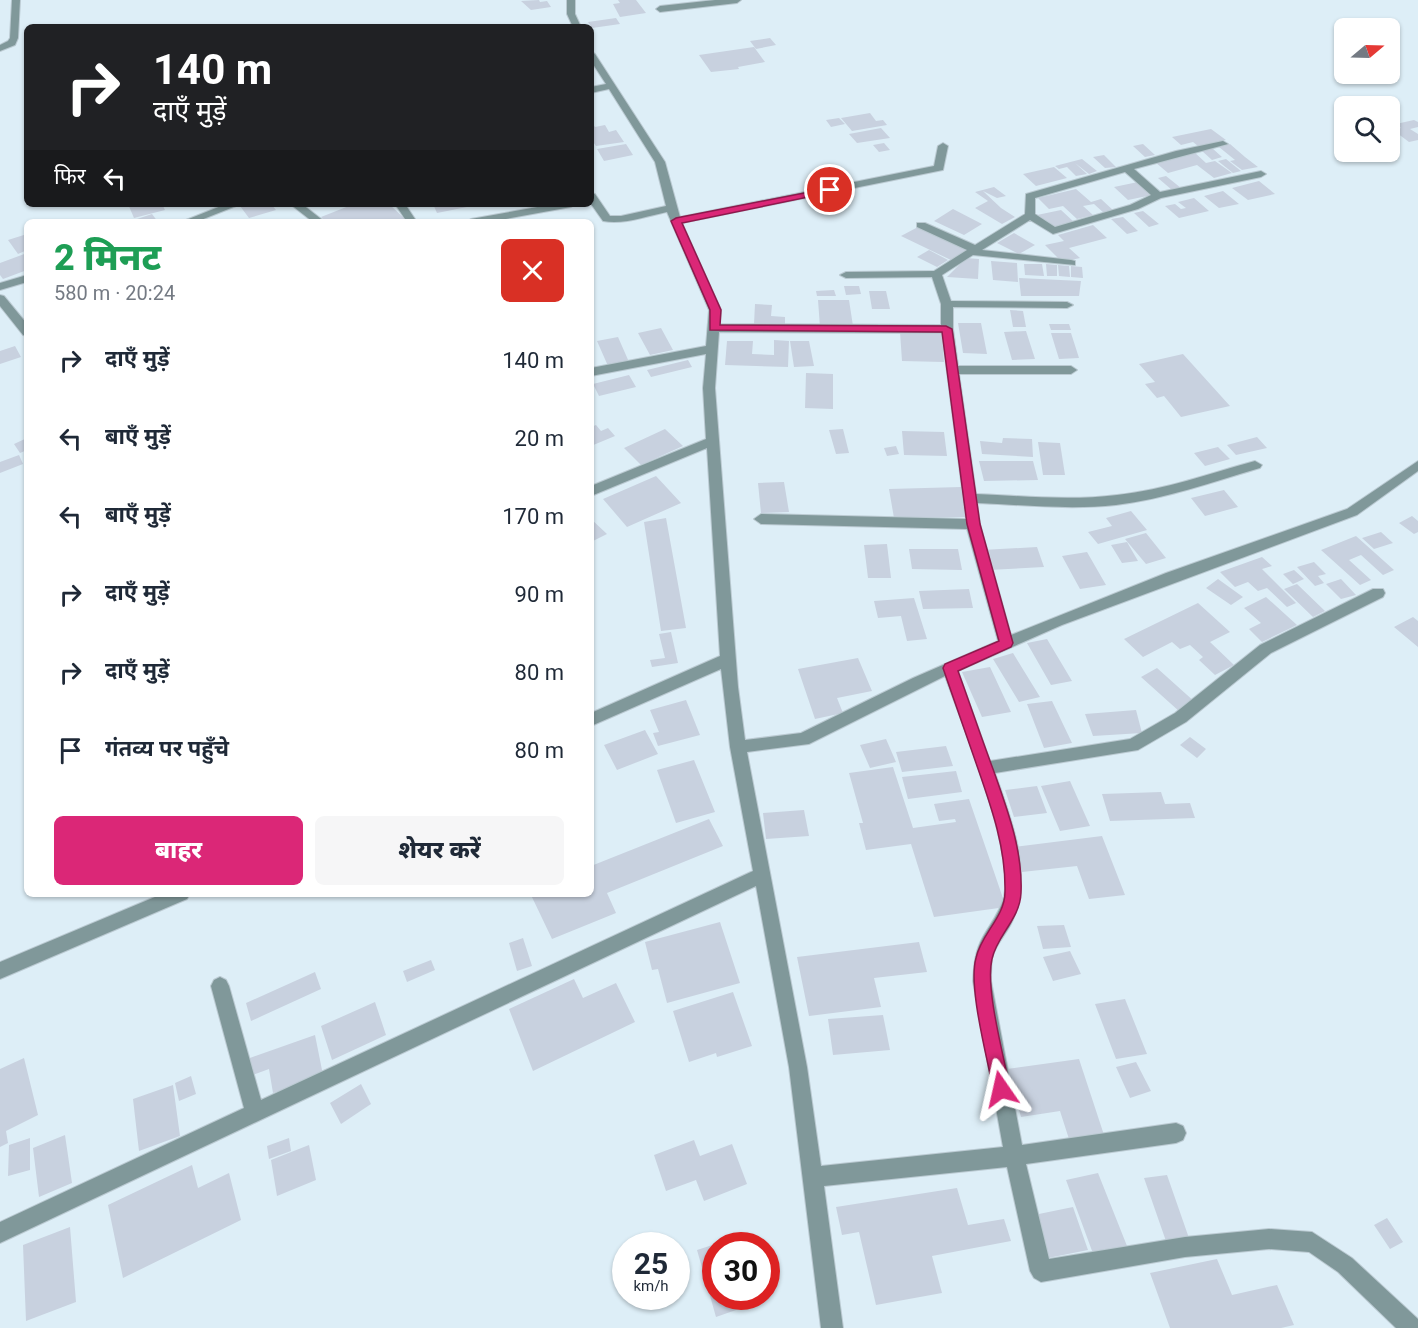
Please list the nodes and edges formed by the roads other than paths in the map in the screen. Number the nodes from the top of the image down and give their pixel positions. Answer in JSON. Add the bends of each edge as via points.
{"nodes":[{"id":1,"x":16,"y":0,"type":"edge"},
{"id":2,"x":571,"y":0,"type":"edge"},
{"id":3,"x":738,"y":0,"type":"edge"},
{"id":4,"x":691,"y":3,"type":"edge"},
{"id":5,"x":660,"y":9,"type":"dead end"},
{"id":6,"x":576,"y":24,"type":"edge"},
{"id":7,"x":0,"y":48,"type":"edge"},
{"id":8,"x":594,"y":59,"type":"edge"},
{"id":9,"x":610,"y":86,"type":"junction"},
{"id":10,"x":594,"y":89,"type":"edge"},
{"id":11,"x":1223,"y":144,"type":"dead end"},
{"id":12,"x":943,"y":146,"type":"dead end"},
{"id":13,"x":1126,"y":168,"type":"junction"},
{"id":14,"x":1261,"y":174,"type":"dead end"},
{"id":15,"x":1158,"y":196,"type":"junction"},
{"id":16,"x":594,"y":202,"type":"edge"},
{"id":17,"x":197,"y":207,"type":"edge"},
{"id":18,"x":228,"y":207,"type":"edge"},
{"id":19,"x":299,"y":207,"type":"edge"},
{"id":20,"x":493,"y":207,"type":"edge"},
{"id":21,"x":554,"y":207,"type":"edge"},
{"id":22,"x":209,"y":214,"type":"junction"},
{"id":23,"x":674,"y":215,"type":"junction"},
{"id":24,"x":1030,"y":215,"type":"junction"},
{"id":25,"x":499,"y":217,"type":"junction"},
{"id":26,"x":195,"y":219,"type":"edge"},
{"id":27,"x":218,"y":219,"type":"edge"},
{"id":28,"x":316,"y":219,"type":"edge"},
{"id":29,"x":488,"y":219,"type":"edge"},
{"id":30,"x":921,"y":225,"type":"dead end"},
{"id":31,"x":973,"y":250,"type":"junction"},
{"id":32,"x":1071,"y":263,"type":"dead end"},
{"id":33,"x":936,"y":274,"type":"junction"},
{"id":34,"x":846,"y":275,"type":"dead end"},
{"id":35,"x":24,"y":279,"type":"edge"},
{"id":36,"x":0,"y":287,"type":"edge"},
{"id":37,"x":0,"y":298,"type":"edge"},
{"id":38,"x":947,"y":304,"type":"junction"},
{"id":39,"x":1067,"y":305,"type":"dead end"},
{"id":40,"x":24,"y":328,"type":"edge"},
{"id":41,"x":714,"y":328,"type":"junction"},
{"id":42,"x":946,"y":329,"type":"junction"},
{"id":43,"x":712,"y":349,"type":"junction"},
{"id":44,"x":953,"y":370,"type":"junction"},
{"id":45,"x":1071,"y":370,"type":"dead end"},
{"id":46,"x":594,"y":371,"type":"edge"},
{"id":47,"x":713,"y":441,"type":"junction"},
{"id":48,"x":1255,"y":465,"type":"dead end"},
{"id":49,"x":1416,"y":469,"type":"edge"},
{"id":50,"x":594,"y":487,"type":"edge"},
{"id":51,"x":971,"y":498,"type":"junction"},
{"id":52,"x":761,"y":519,"type":"dead end"},
{"id":53,"x":973,"y":524,"type":"junction"},
{"id":54,"x":1378,"y":593,"type":"dead end"},
{"id":55,"x":1006,"y":643,"type":"junction"},
{"id":56,"x":728,"y":659,"type":"junction"},
{"id":57,"x":950,"y":668,"type":"junction"},
{"id":58,"x":594,"y":719,"type":"edge"},
{"id":59,"x":738,"y":747,"type":"junction"},
{"id":60,"x":985,"y":768,"type":"junction"},
{"id":61,"x":762,"y":875,"type":"junction"},
{"id":62,"x":174,"y":897,"type":"edge"},
{"id":63,"x":0,"y":971,"type":"edge"},
{"id":64,"x":220,"y":986,"type":"dead end"},
{"id":65,"x":255,"y":1113,"type":"junction"},
{"id":66,"x":1176,"y":1133,"type":"dead end"},
{"id":67,"x":1014,"y":1156,"type":"junction"},
{"id":68,"x":812,"y":1177,"type":"junction"},
{"id":69,"x":0,"y":1233,"type":"edge"},
{"id":70,"x":832,"y":1328,"type":"edge"},
{"id":71,"x":1413,"y":1328,"type":"edge"}],
"edges":[{"from":1,"to":7,"type":"street","via":[[14,38]]},
{"from":2,"to":6,"type":"street"},
{"from":3,"to":4,"type":"street"},
{"from":4,"to":5,"type":"street"},
{"from":8,"to":9,"type":"street"},
{"from":9,"to":10,"type":"street"},
{"from":9,"to":23,"type":"street","via":[[660,162]]},
{"from":11,"to":13,"type":"street"},
{"from":12,"to":23,"type":"street","via":[[939,168]]},
{"from":13,"to":15,"type":"street"},
{"from":13,"to":24,"type":"street","via":[[1030,196]]},
{"from":14,"to":15,"type":"street"},
{"from":15,"to":24,"type":"street","via":[[1053,231]]},
{"from":16,"to":23,"type":"street","via":[[607,219]]},
{"from":17,"to":22,"type":"street"},
{"from":18,"to":22,"type":"street"},
{"from":19,"to":28,"type":"street"},
{"from":20,"to":25,"type":"street"},
{"from":21,"to":25,"type":"street"},
{"from":22,"to":26,"type":"street"},
{"from":22,"to":27,"type":"street"},
{"from":23,"to":41,"type":"street","via":[[715,310]]},
{"from":24,"to":31,"type":"street"},
{"from":25,"to":29,"type":"street"},
{"from":30,"to":31,"type":"street"},
{"from":31,"to":32,"type":"street"},
{"from":31,"to":33,"type":"street"},
{"from":33,"to":34,"type":"street"},
{"from":33,"to":38,"type":"street"},
{"from":35,"to":36,"type":"street"},
{"from":37,"to":40,"type":"street"},
{"from":38,"to":39,"type":"street"},
{"from":38,"to":42,"type":"street"},
{"from":41,"to":42,"type":"street"},
{"from":41,"to":43,"type":"street"},
{"from":42,"to":44,"type":"street"},
{"from":43,"to":46,"type":"street"},
{"from":43,"to":47,"type":"street","via":[[709,388]]},
{"from":44,"to":45,"type":"street"},
{"from":44,"to":51,"type":"street"},
{"from":47,"to":50,"type":"street"},
{"from":47,"to":56,"type":"street"},
{"from":48,"to":51,"type":"street","via":[[1117,500],[1089,503]]},
{"from":49,"to":55,"type":"street","via":[[1352,512],[1160,581]]},
{"from":51,"to":53,"type":"street"},
{"from":52,"to":53,"type":"street"},
{"from":53,"to":55,"type":"street"},
{"from":54,"to":60,"type":"street","via":[[1253,658],[1172,724],[1146,740]]},
{"from":55,"to":57,"type":"street"},
{"from":56,"to":58,"type":"street"},
{"from":56,"to":59,"type":"street"},
{"from":57,"to":59,"type":"street","via":[[803,739]]},
{"from":57,"to":60,"type":"street"},
{"from":59,"to":61,"type":"street"},
{"from":60,"to":67,"type":"street","via":[[1003,820],[1014,882],[1005,919],[983,959],[982,981]]},
{"from":61,"to":65,"type":"street"},
{"from":61,"to":68,"type":"street","via":[[798,1067]]},
{"from":62,"to":63,"type":"street"},
{"from":64,"to":65,"type":"street"},
{"from":65,"to":69,"type":"street"},
{"from":66,"to":67,"type":"street"},
{"from":67,"to":68,"type":"street"},
{"from":67,"to":71,"type":"street","via":[[1041,1271],[1185,1247],[1269,1239],[1312,1242],[1345,1265]]},
{"from":68,"to":70,"type":"street"}]}
